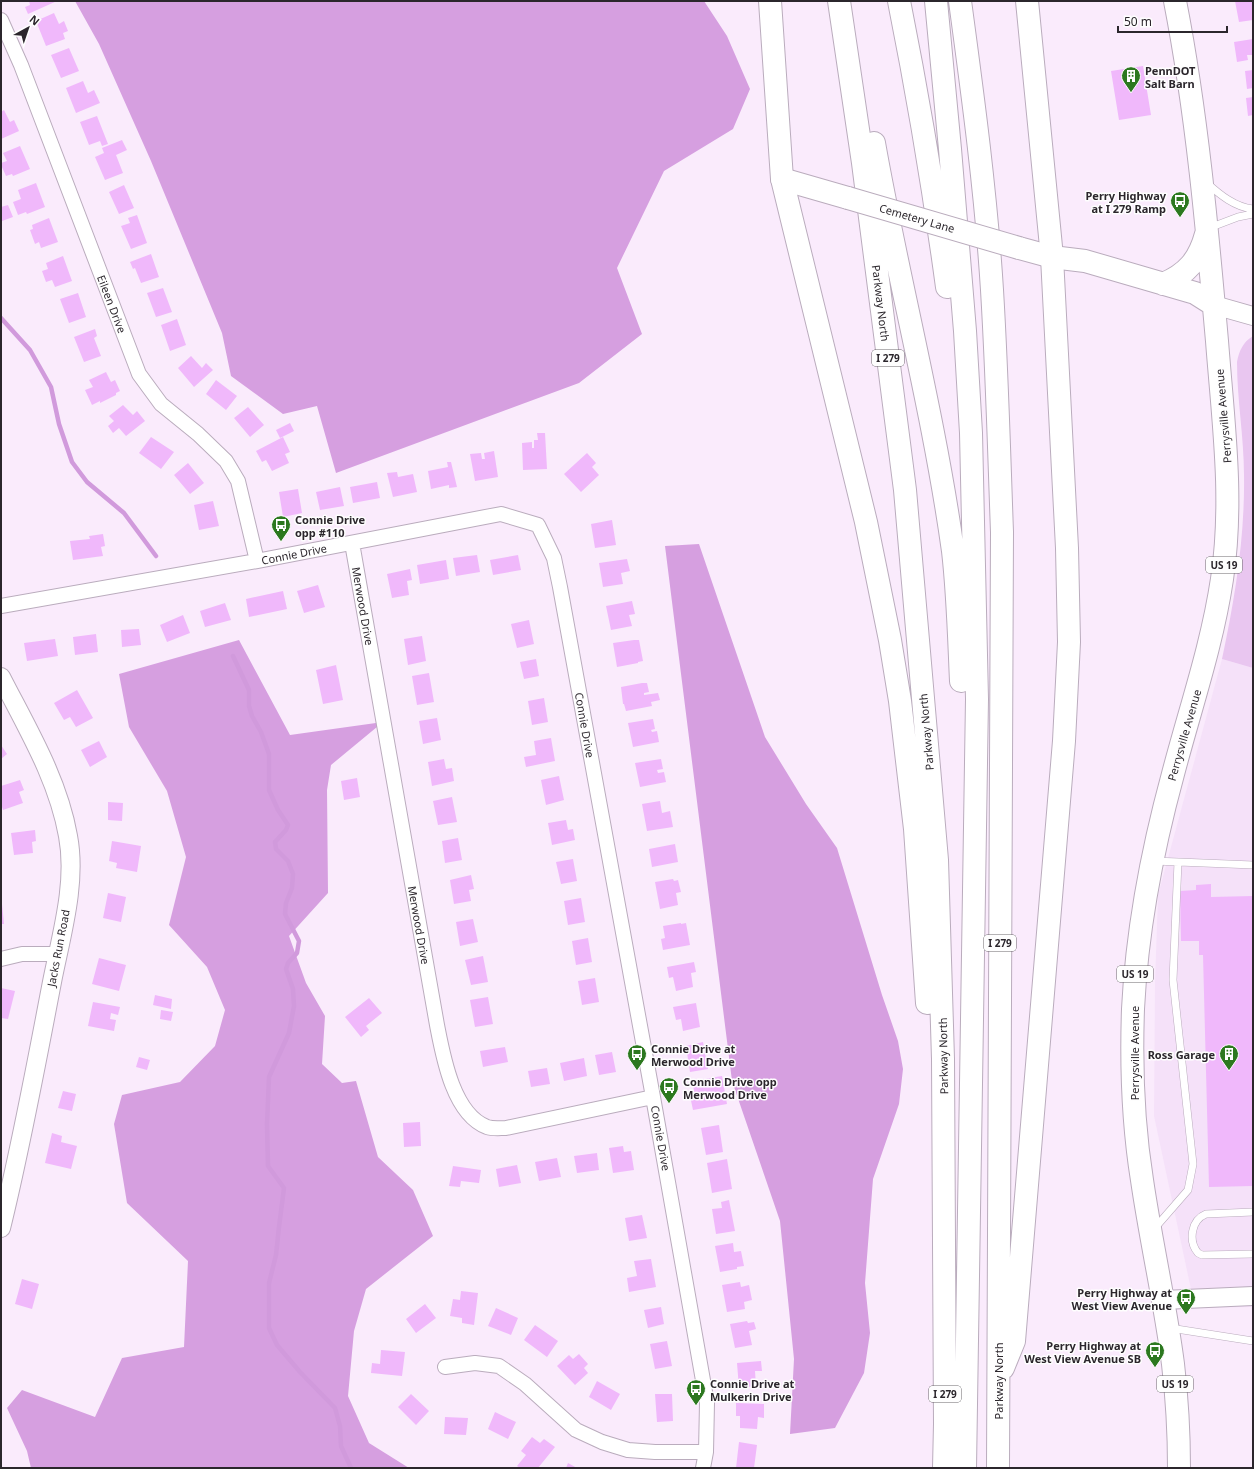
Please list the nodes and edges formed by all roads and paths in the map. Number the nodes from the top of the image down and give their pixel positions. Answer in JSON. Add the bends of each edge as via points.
{"nodes":[{"id":1,"x":770,"y":1,"type":"edge"},
{"id":2,"x":839,"y":1,"type":"edge"},
{"id":3,"x":851,"y":1,"type":"edge"},
{"id":4,"x":899,"y":1,"type":"edge"},
{"id":5,"x":936,"y":1,"type":"edge"},
{"id":6,"x":960,"y":1,"type":"edge"},
{"id":7,"x":1027,"y":1,"type":"edge"},
{"id":8,"x":1175,"y":1,"type":"edge"},
{"id":9,"x":1,"y":20,"type":"edge"},
{"id":10,"x":1202,"y":178,"type":"junction"},
{"id":11,"x":782,"y":179,"type":"junction"},
{"id":12,"x":1253,"y":209,"type":"edge"},
{"id":13,"x":1253,"y":214,"type":"edge"},
{"id":14,"x":1207,"y":229,"type":"junction"},
{"id":15,"x":1052,"y":257,"type":"junction"},
{"id":16,"x":1163,"y":284,"type":"junction"},
{"id":17,"x":1214,"y":305,"type":"junction"},
{"id":18,"x":1250,"y":319,"type":"edge"},
{"id":19,"x":352,"y":543,"type":"junction"},
{"id":20,"x":973,"y":559,"type":"junction"},
{"id":21,"x":257,"y":560,"type":"junction"},
{"id":22,"x":1,"y":606,"type":"edge"},
{"id":23,"x":1,"y":677,"type":"edge"},
{"id":24,"x":1152,"y":861,"type":"junction"},
{"id":25,"x":1178,"y":862,"type":"junction"},
{"id":26,"x":1253,"y":865,"type":"edge"},
{"id":27,"x":57,"y":954,"type":"junction"},
{"id":28,"x":1,"y":959,"type":"edge"},
{"id":29,"x":653,"y":1097,"type":"junction"},
{"id":30,"x":1253,"y":1212,"type":"edge"},
{"id":31,"x":1,"y":1228,"type":"edge"},
{"id":32,"x":1151,"y":1232,"type":"junction"},
{"id":33,"x":944,"y":1241,"type":"junction"},
{"id":34,"x":1253,"y":1254,"type":"edge"},
{"id":35,"x":1253,"y":1296,"type":"edge"},
{"id":36,"x":1163,"y":1300,"type":"junction"},
{"id":37,"x":1168,"y":1328,"type":"junction"},
{"id":38,"x":1253,"y":1341,"type":"edge"},
{"id":39,"x":967,"y":1358,"type":"junction"},
{"id":40,"x":445,"y":1367,"type":"dead end"},
{"id":41,"x":998,"y":1380,"type":"junction"},
{"id":42,"x":706,"y":1452,"type":"junction"},
{"id":43,"x":703,"y":1468,"type":"edge"},
{"id":44,"x":944,"y":1468,"type":"edge"},
{"id":45,"x":965,"y":1468,"type":"edge"},
{"id":46,"x":998,"y":1468,"type":"edge"},
{"id":47,"x":1179,"y":1468,"type":"edge"}],
"edges":[{"from":1,"to":11,"type":"main road"},
{"from":2,"to":33,"type":"main road","name":"Parkway North","number":"I 279","via":[[863,163],[905,490],[925,717],[937,868],[943,1059]]},
{"from":3,"to":39,"type":"main road","via":[[877,156],[934,440],[953,551],[956,584],[964,729]]},
{"from":4,"to":20,"type":"main road","via":[[926,149],[949,298]]},
{"from":5,"to":20,"type":"main road","via":[[965,331],[971,433]]},
{"from":6,"to":41,"type":"main road","name":"Parkway North","number":"I 279","via":[[978,131],[992,289],[999,420],[1002,646]]},
{"from":7,"to":15,"type":"main road"},
{"from":8,"to":10,"type":"main road","name":"Perrysville Avenue","number":"US 19"},
{"from":9,"to":21,"type":"street","name":"Eileen Drive","via":[[21,65],[139,374],[162,404],[226,461],[238,481]]},
{"from":10,"to":12,"type":"lane","via":[[1233,203]]},
{"from":10,"to":14,"type":"main road","name":"Perrysville Avenue","number":"US 19"},
{"from":11,"to":15,"type":"main road","name":"Cemetery Lane","bridge":true},
{"from":11,"to":33,"type":"main road","via":[[866,522],[886,616],[900,701],[915,830]]},
{"from":13,"to":14,"type":"lane"},
{"from":14,"to":16,"type":"main road","via":[[1204,244],[1193,263],[1176,278]]},
{"from":14,"to":17,"type":"main road","name":"Perrysville Avenue","number":"US 19"},
{"from":15,"to":16,"type":"main road","name":"Cemetery Lane","via":[[1085,261]]},
{"from":15,"to":17,"type":"main road","name":"Cemetery Lane","via":[[1081,275],[1191,306]]},
{"from":15,"to":41,"type":"main road","via":[[1068,548],[1067,690],[1014,1341]]},
{"from":16,"to":17,"type":"main road","name":"Cemetery Lane","via":[[1195,293]]},
{"from":17,"to":18,"type":"street","name":"Cemetery Lane"},
{"from":17,"to":24,"type":"main road","name":"Perrysville Avenue","number":"US 19","via":[[1227,475],[1222,577],[1207,654],[1173,772]]},
{"from":19,"to":21,"type":"street","name":"Connie Drive"},
{"from":19,"to":29,"type":"street","name":"Connie Drive","via":[[501,514],[538,525],[554,558],[560,587]]},
{"from":19,"to":29,"type":"street","name":"Merwood Drive","via":[[437,1025],[457,1094],[471,1116],[488,1127],[496,1128]]},
{"from":20,"to":39,"type":"main road","via":[[977,699]]},
{"from":21,"to":22,"type":"street","name":"Connie Drive"},
{"from":23,"to":27,"type":"street","name":"Jacks Run Road","via":[[41,755],[58,797],[68,836],[71,871]]},
{"from":24,"to":25,"type":"lane"},
{"from":24,"to":32,"type":"main road","name":"Perrysville Avenue","number":"US 19","via":[[1136,972],[1132,1051],[1136,1136]]},
{"from":25,"to":26,"type":"lane"},
{"from":25,"to":32,"type":"lane","via":[[1174,980],[1193,1164],[1188,1190]]},
{"from":27,"to":28,"type":"street","via":[[22,954]]},
{"from":27,"to":31,"type":"street","name":"Jacks Run Road","via":[[17,1162]]},
{"from":29,"to":42,"type":"street","name":"Connie Drive","via":[[707,1403]]},
{"from":30,"to":34,"type":"lane","via":[[1202,1215],[1194,1226],[1193,1245],[1202,1255]]},
{"from":32,"to":36,"type":"main road","name":"Perrysville Avenue","number":"US 19"},
{"from":33,"to":44,"type":"main road","name":"Parkway North","number":"I 279"},
{"from":35,"to":36,"type":"street"},
{"from":36,"to":37,"type":"main road","name":"Perrysville Avenue","number":"US 19"},
{"from":37,"to":38,"type":"lane"},
{"from":37,"to":47,"type":"main road","name":"Perrysville Avenue","number":"US 19","via":[[1177,1406]]},
{"from":39,"to":45,"type":"main road"},
{"from":40,"to":42,"type":"street","via":[[475,1363],[499,1366],[525,1384],[576,1430],[602,1442],[628,1450]]},
{"from":41,"to":46,"type":"main road","name":"Parkway North","number":"I 279"},
{"from":42,"to":43,"type":"street","name":"Connie Drive"}]}
